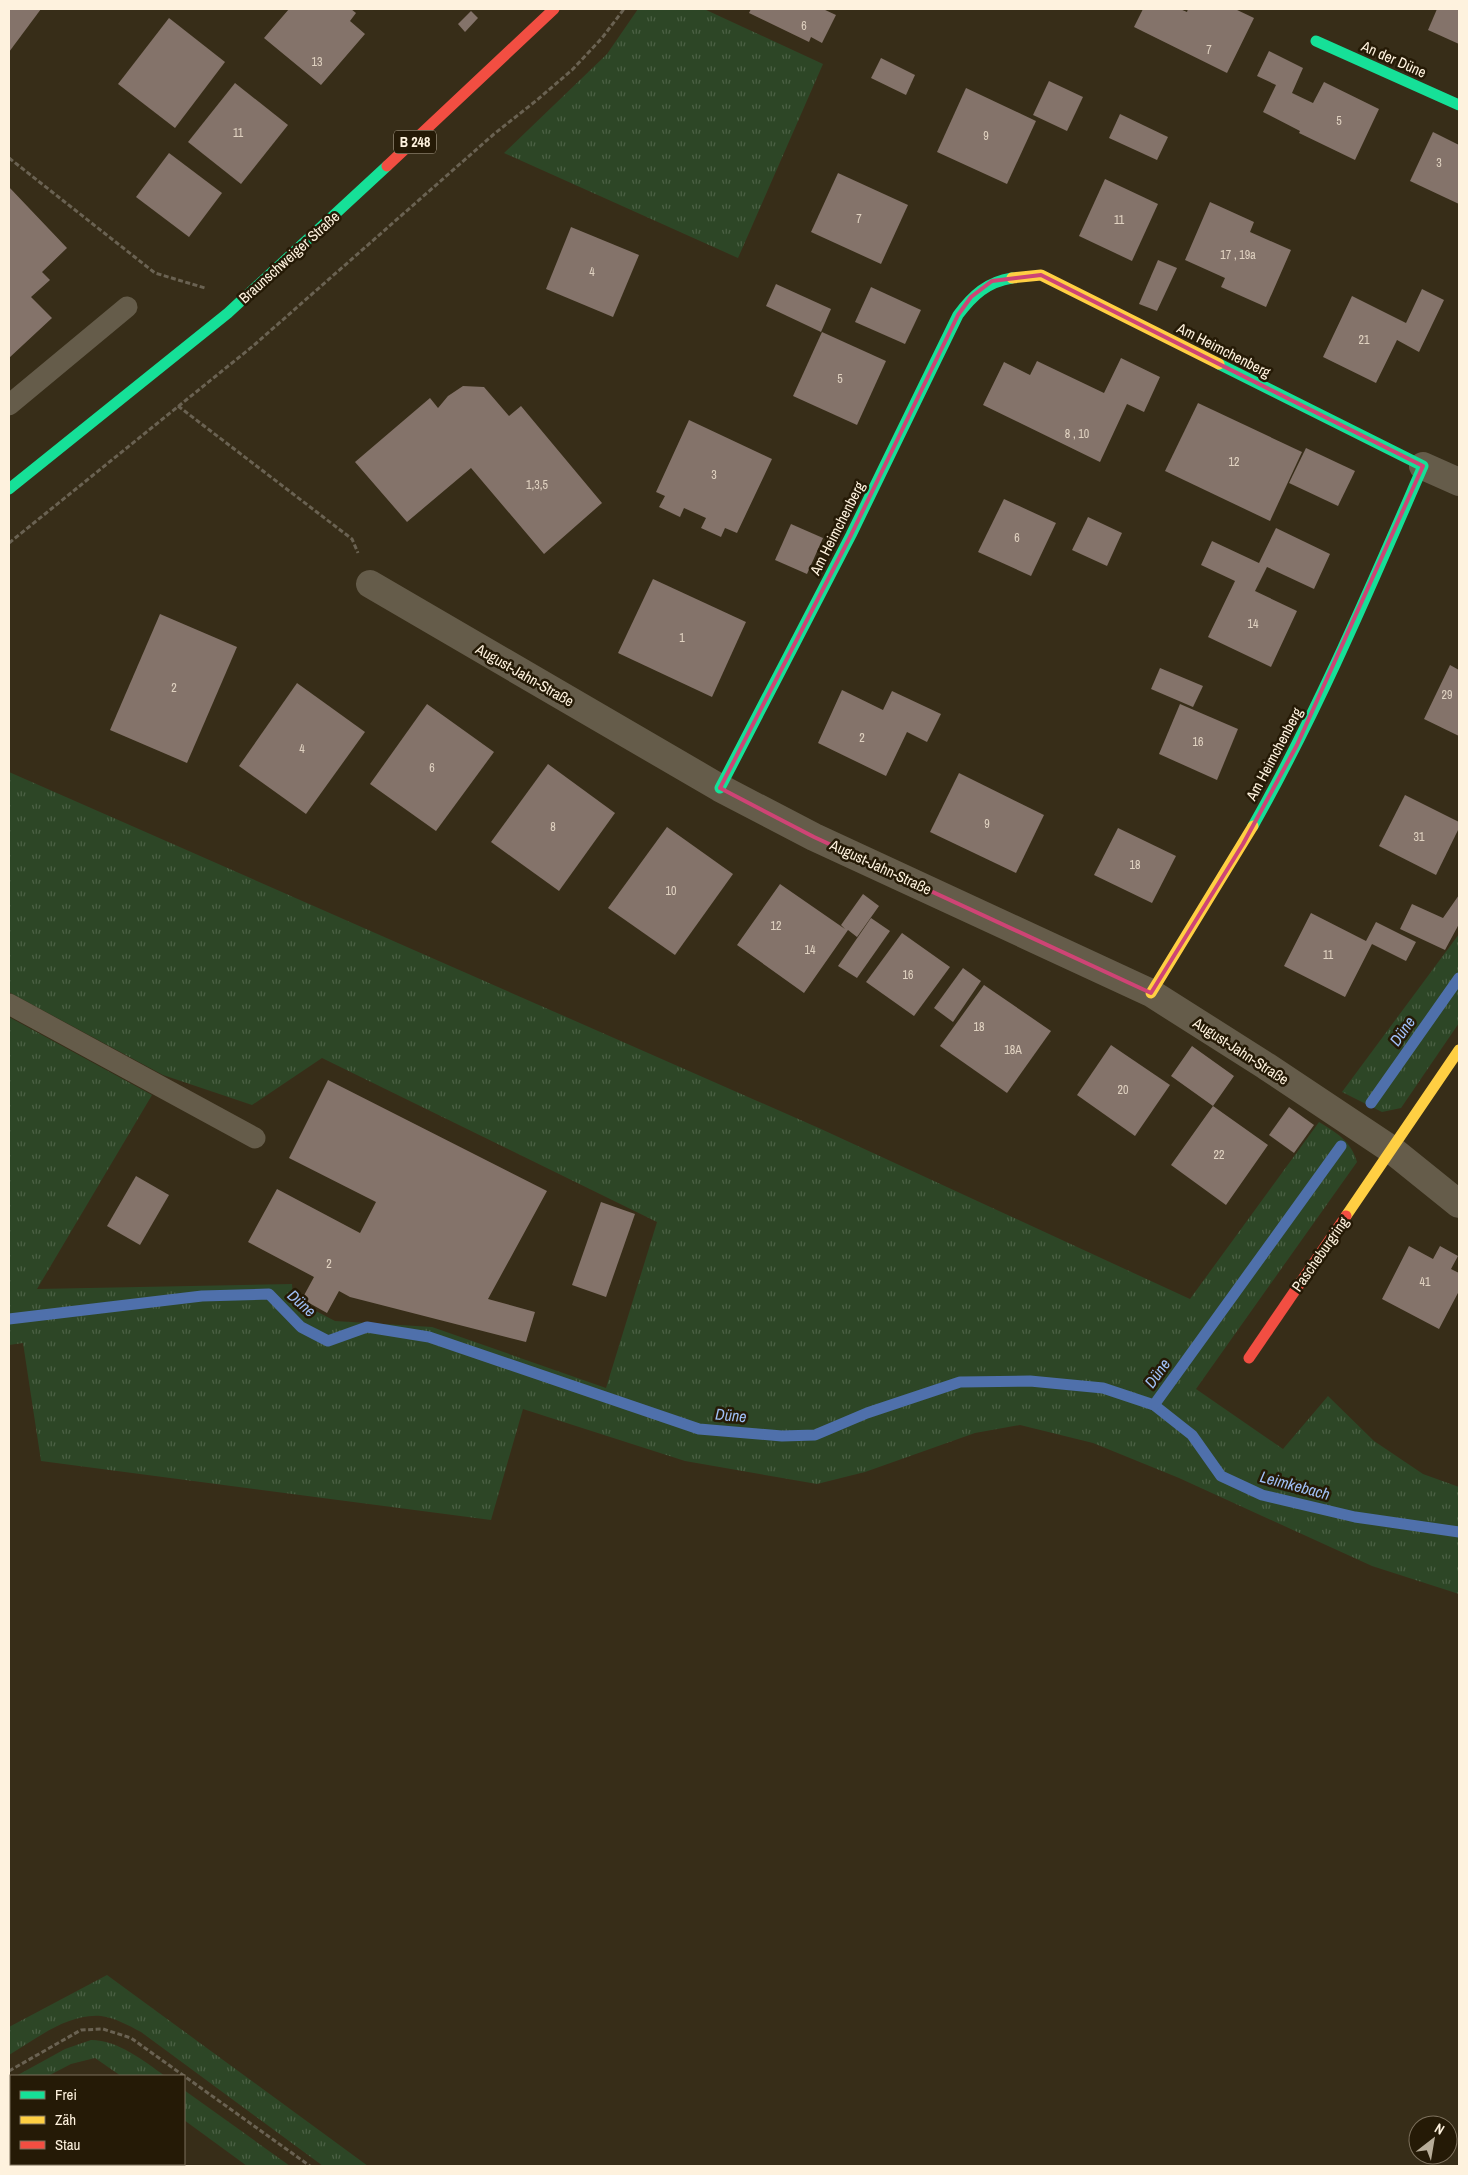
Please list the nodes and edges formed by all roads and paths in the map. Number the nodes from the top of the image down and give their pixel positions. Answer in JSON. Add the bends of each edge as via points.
{"nodes":[{"id":1,"x":554,"y":9,"type":"edge"},
{"id":2,"x":624,"y":9,"type":"edge"},
{"id":3,"x":1316,"y":41,"type":"dead end"},
{"id":4,"x":1459,"y":105,"type":"edge"},
{"id":5,"x":9,"y":158,"type":"edge"},
{"id":6,"x":127,"y":307,"type":"dead end"},
{"id":7,"x":228,"y":313,"type":"junction"},
{"id":8,"x":253,"y":346,"type":"junction"},
{"id":9,"x":9,"y":404,"type":"edge"},
{"id":10,"x":178,"y":406,"type":"junction"},
{"id":11,"x":1423,"y":466,"type":"junction"},
{"id":12,"x":1459,"y":482,"type":"edge"},
{"id":13,"x":9,"y":489,"type":"edge"},
{"id":14,"x":9,"y":543,"type":"edge"},
{"id":15,"x":370,"y":584,"type":"joint"},
{"id":16,"x":720,"y":788,"type":"junction"},
{"id":17,"x":1151,"y":993,"type":"junction"},
{"id":18,"x":9,"y":1004,"type":"edge"},
{"id":19,"x":1459,"y":1050,"type":"edge"},
{"id":20,"x":255,"y":1138,"type":"dead end"},
{"id":21,"x":1392,"y":1150,"type":"junction"},
{"id":22,"x":1459,"y":1204,"type":"edge"},
{"id":23,"x":1249,"y":1358,"type":"dead end"},
{"id":24,"x":9,"y":2070,"type":"edge"},
{"id":25,"x":183,"y":2075,"type":"edge"},
{"id":26,"x":185,"y":2077,"type":"edge"},
{"id":27,"x":310,"y":2166,"type":"edge"}],
"edges":[{"from":1,"to":7,"type":"street","name":"Braunschweiger Straße","number":"B 248"},
{"from":2,"to":8,"type":"path","via":[[572,70],[494,134]]},
{"from":3,"to":4,"type":"street","name":"An der Düne"},
{"from":5,"to":7,"type":"path","via":[[155,273],[207,289]]},
{"from":6,"to":9,"type":"lane"},
{"from":7,"to":8,"type":"path"},
{"from":7,"to":13,"type":"street","name":"Braunschweiger Straße","number":"B 248"},
{"from":8,"to":10,"type":"path"},
{"from":10,"to":14,"type":"path"},
{"from":10,"to":15,"type":"path","via":[[352,539]]},
{"from":11,"to":12,"type":"street"},
{"from":11,"to":16,"type":"street","name":"Am Heimchenberg","via":[[1041,276],[992,281],[971,297],[958,315],[851,535]]},
{"from":11,"to":17,"type":"street","name":"Am Heimchenberg","via":[[1350,634],[1296,745],[1243,844]]},
{"from":15,"to":16,"type":"street","name":"August-Jahn-Straße"},
{"from":16,"to":17,"type":"street","name":"August-Jahn-Straße","via":[[814,837]]},
{"from":17,"to":21,"type":"street","name":"August-Jahn-Straße"},
{"from":18,"to":20,"type":"lane"},
{"from":19,"to":21,"type":"street","name":"Pascheburgring"},
{"from":21,"to":22,"type":"street"},
{"from":21,"to":23,"type":"street","name":"Pascheburgring"},
{"from":24,"to":25,"type":"path","via":[[81,2030],[103,2029],[131,2038]]},
{"from":26,"to":27,"type":"path"}]}
